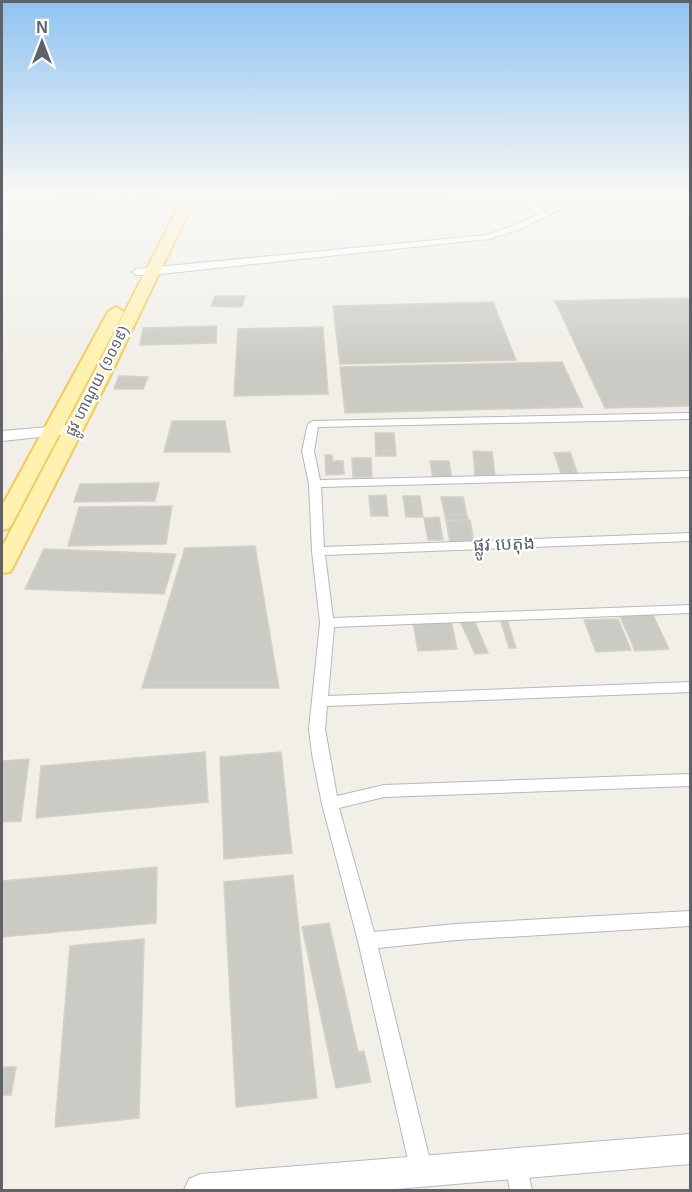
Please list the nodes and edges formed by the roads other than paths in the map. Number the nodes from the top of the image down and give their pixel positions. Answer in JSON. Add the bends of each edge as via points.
{"nodes":[{"id":1,"x":149,"y":250,"type":"edge"},
{"id":2,"x":161,"y":250,"type":"edge"},
{"id":3,"x":367,"y":250,"type":"edge"},
{"id":4,"x":136,"y":272,"type":"junction"},
{"id":5,"x":153,"y":272,"type":"junction"},
{"id":6,"x":690,"y":416,"type":"edge"},
{"id":7,"x":72,"y":430,"type":"junction"},
{"id":8,"x":52,"y":432,"type":"junction"},
{"id":9,"x":2,"y":436,"type":"edge"},
{"id":10,"x":690,"y":474,"type":"edge"},
{"id":11,"x":315,"y":484,"type":"junction"},
{"id":12,"x":2,"y":524,"type":"edge"},
{"id":13,"x":690,"y":537,"type":"edge"},
{"id":14,"x":318,"y":551,"type":"junction"},
{"id":15,"x":2,"y":567,"type":"edge"},
{"id":16,"x":690,"y":609,"type":"edge"},
{"id":17,"x":327,"y":623,"type":"junction"},
{"id":18,"x":690,"y":687,"type":"edge"},
{"id":19,"x":320,"y":701,"type":"junction"},
{"id":20,"x":690,"y":780,"type":"edge"},
{"id":21,"x":330,"y":804,"type":"junction"},
{"id":22,"x":690,"y":918,"type":"edge"},
{"id":23,"x":367,"y":940,"type":"junction"},
{"id":24,"x":690,"y":1149,"type":"edge"},
{"id":25,"x":422,"y":1173,"type":"junction"},
{"id":26,"x":518,"y":1177,"type":"edge"},
{"id":27,"x":200,"y":1191,"type":"edge"}],
"edges":[{"from":1,"to":4,"type":"main road","name":"ផ្លូវ ហាណូយ (១០១៩)"},
{"from":2,"to":5,"type":"main road","name":"ផ្លូវ ហាណូយ (១០១៩)"},
{"from":3,"to":5,"type":"street"},
{"from":4,"to":5,"type":"street"},
{"from":4,"to":8,"type":"main road","name":"ផ្លូវ ហាណូយ (១០១៩)"},
{"from":5,"to":7,"type":"main road","name":"ផ្លូវ ហាណូយ (១០១៩)"},
{"from":6,"to":11,"type":"street","via":[[314,424],[308,451]]},
{"from":7,"to":8,"type":"main road"},
{"from":7,"to":15,"type":"main road","name":"ផ្លូវ ហាណូយ (១០១៩)"},
{"from":8,"to":9,"type":"main road"},
{"from":8,"to":12,"type":"main road","name":"ផ្លូវ ហាណូយ (១០១៩)"},
{"from":10,"to":11,"type":"street"},
{"from":11,"to":14,"type":"street"},
{"from":13,"to":14,"type":"street","name":"ផ្លូវ បេតុង"},
{"from":14,"to":17,"type":"street"},
{"from":16,"to":17,"type":"street"},
{"from":17,"to":19,"type":"street"},
{"from":18,"to":19,"type":"street"},
{"from":19,"to":21,"type":"street","via":[[317,729]]},
{"from":20,"to":21,"type":"street","via":[[384,791]]},
{"from":21,"to":23,"type":"street"},
{"from":22,"to":23,"type":"street"},
{"from":23,"to":25,"type":"street"},
{"from":24,"to":26,"type":"main road"},
{"from":25,"to":26,"type":"main road"},
{"from":25,"to":27,"type":"main road"}]}
